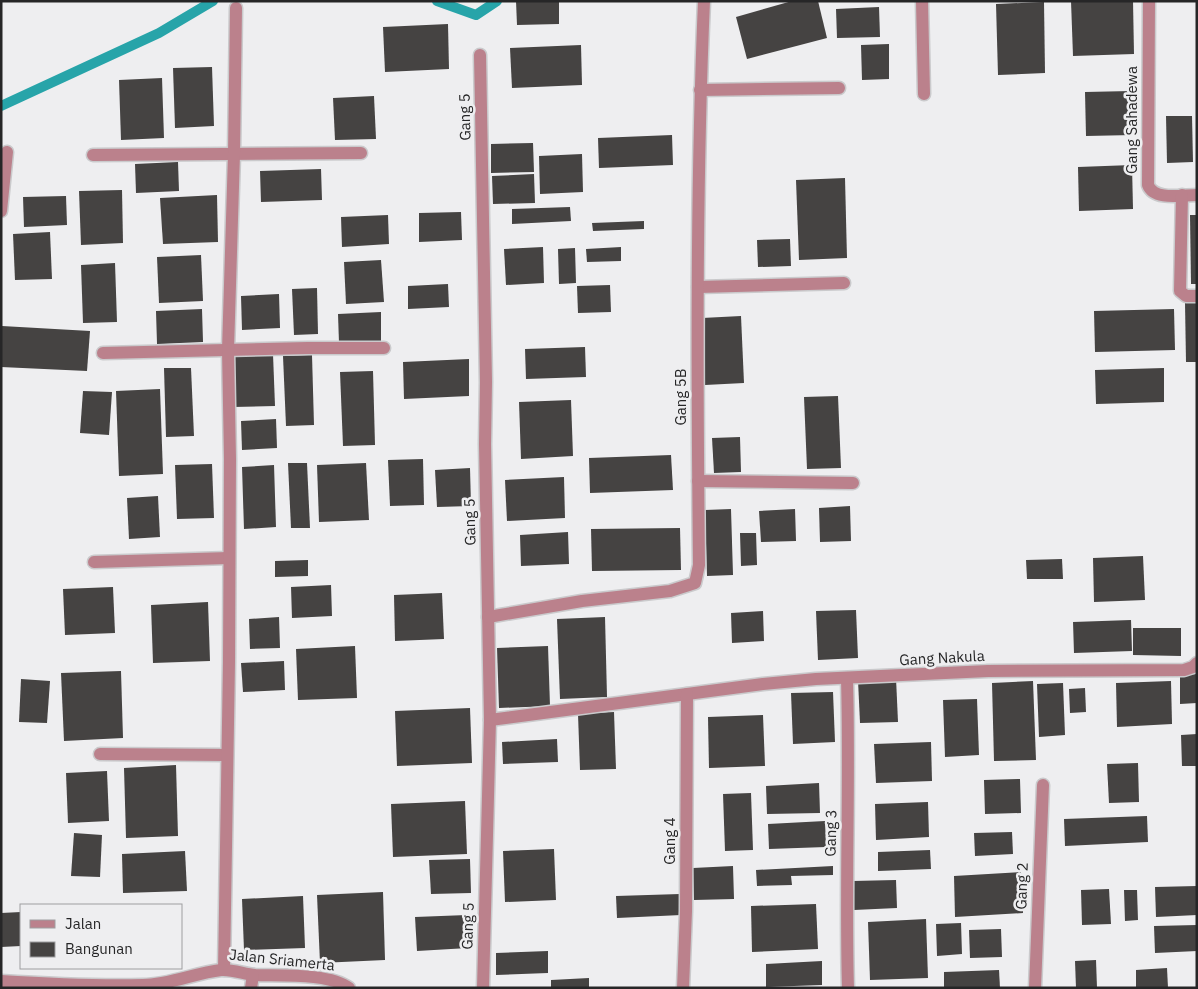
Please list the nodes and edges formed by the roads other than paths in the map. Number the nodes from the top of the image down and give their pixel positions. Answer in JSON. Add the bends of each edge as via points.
{"nodes":[{"id":1,"x":704,"y":1,"type":"edge"},
{"id":2,"x":922,"y":1,"type":"edge"},
{"id":3,"x":1149,"y":1,"type":"edge"},
{"id":4,"x":236,"y":8,"type":"dead end"},
{"id":5,"x":480,"y":55,"type":"dead end"},
{"id":6,"x":838,"y":88,"type":"dead end"},
{"id":7,"x":700,"y":90,"type":"junction"},
{"id":8,"x":924,"y":94,"type":"dead end"},
{"id":9,"x":7,"y":152,"type":"dead end"},
{"id":10,"x":234,"y":154,"type":"junction"},
{"id":11,"x":361,"y":154,"type":"dead end"},
{"id":12,"x":93,"y":155,"type":"dead end"},
{"id":13,"x":1182,"y":195,"type":"junction"},
{"id":14,"x":1197,"y":195,"type":"edge"},
{"id":15,"x":1,"y":211,"type":"edge"},
{"id":16,"x":844,"y":283,"type":"dead end"},
{"id":17,"x":698,"y":287,"type":"junction"},
{"id":18,"x":1197,"y":296,"type":"edge"},
{"id":19,"x":384,"y":348,"type":"dead end"},
{"id":20,"x":228,"y":350,"type":"junction"},
{"id":21,"x":103,"y":352,"type":"dead end"},
{"id":22,"x":698,"y":481,"type":"junction"},
{"id":23,"x":853,"y":483,"type":"dead end"},
{"id":24,"x":229,"y":558,"type":"junction"},
{"id":25,"x":94,"y":562,"type":"dead end"},
{"id":26,"x":488,"y":617,"type":"junction"},
{"id":27,"x":1197,"y":663,"type":"edge"},
{"id":28,"x":847,"y":679,"type":"junction"},
{"id":29,"x":687,"y":694,"type":"junction"},
{"id":30,"x":490,"y":720,"type":"junction"},
{"id":31,"x":100,"y":754,"type":"dead end"},
{"id":32,"x":228,"y":755,"type":"junction"},
{"id":33,"x":1043,"y":785,"type":"dead end"},
{"id":34,"x":224,"y":970,"type":"junction"},
{"id":35,"x":253,"y":974,"type":"junction"},
{"id":36,"x":1,"y":980,"type":"edge"},
{"id":37,"x":251,"y":988,"type":"edge"},
{"id":38,"x":349,"y":988,"type":"edge"},
{"id":39,"x":483,"y":988,"type":"edge"},
{"id":40,"x":683,"y":988,"type":"edge"},
{"id":41,"x":848,"y":988,"type":"edge"},
{"id":42,"x":1035,"y":988,"type":"edge"}],
"edges":[{"from":1,"to":7,"type":"street","name":"Gang 5B"},
{"from":2,"to":8,"type":"street"},
{"from":3,"to":13,"type":"street","name":"Gang Sahadewa","via":[[1148,185],[1157,195]]},
{"from":4,"to":10,"type":"street"},
{"from":5,"to":26,"type":"street","name":"Gang 5"},
{"from":6,"to":7,"type":"street"},
{"from":7,"to":17,"type":"street","name":"Gang 5B"},
{"from":9,"to":15,"type":"street"},
{"from":10,"to":11,"type":"street"},
{"from":10,"to":12,"type":"street"},
{"from":10,"to":20,"type":"street"},
{"from":13,"to":14,"type":"street","name":"Gang Sahadewa"},
{"from":13,"to":18,"type":"street","via":[[1180,291],[1186,296]]},
{"from":16,"to":17,"type":"street"},
{"from":17,"to":22,"type":"street","name":"Gang 5B"},
{"from":19,"to":20,"type":"street"},
{"from":20,"to":21,"type":"street"},
{"from":20,"to":24,"type":"street"},
{"from":22,"to":23,"type":"street"},
{"from":22,"to":26,"type":"street","name":"Gang 5B","via":[[699,565],[695,583],[670,591],[582,601]]},
{"from":24,"to":25,"type":"street"},
{"from":24,"to":32,"type":"street"},
{"from":26,"to":30,"type":"street","name":"Gang 5"},
{"from":27,"to":28,"type":"street","name":"Gang Nakula","via":[[1184,670],[988,672]]},
{"from":28,"to":29,"type":"street","name":"Gang Nakula","via":[[816,679]]},
{"from":28,"to":41,"type":"street","name":"Gang 3"},
{"from":29,"to":30,"type":"street","name":"Gang Nakula"},
{"from":29,"to":40,"type":"street","name":"Gang 4"},
{"from":30,"to":39,"type":"street","name":"Gang 5"},
{"from":31,"to":32,"type":"street"},
{"from":32,"to":34,"type":"street"},
{"from":33,"to":42,"type":"street","name":"Gang 2"},
{"from":34,"to":35,"type":"street","name":"Jalan Sriamerta"},
{"from":34,"to":36,"type":"street","name":"Jalan Sriamerta","via":[[145,985]]},
{"from":35,"to":37,"type":"street"},
{"from":35,"to":38,"type":"street","name":"Jalan Sriamerta","via":[[324,978]]}]}
